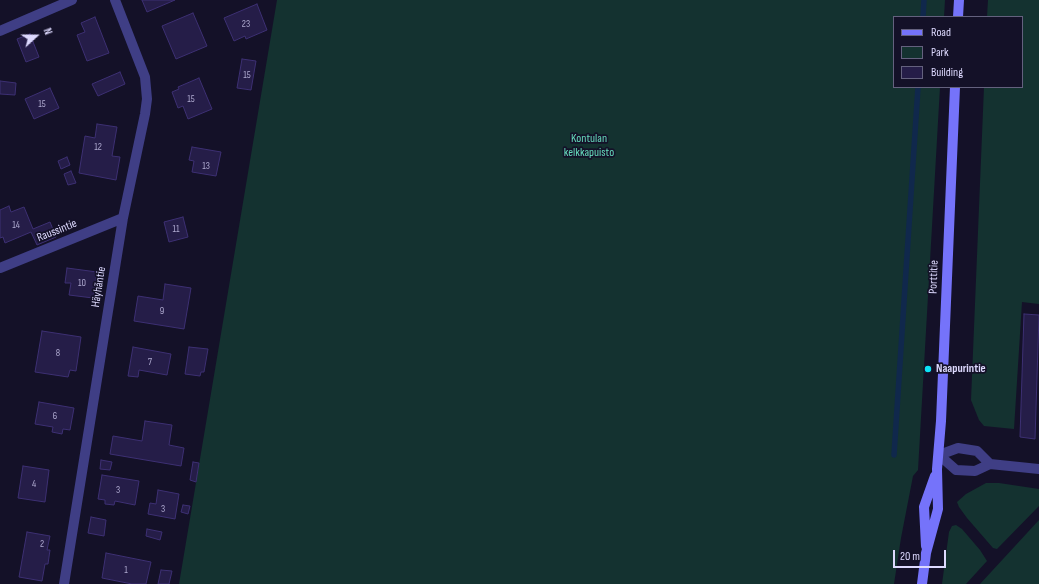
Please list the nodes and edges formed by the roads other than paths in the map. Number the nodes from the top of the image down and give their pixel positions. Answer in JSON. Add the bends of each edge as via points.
{"nodes":[{"id":1,"x":72,"y":0,"type":"edge"},
{"id":2,"x":115,"y":0,"type":"edge"},
{"id":3,"x":959,"y":0,"type":"edge"},
{"id":4,"x":958,"y":16,"type":"edge"},
{"id":5,"x":0,"y":30,"type":"edge"},
{"id":6,"x":955,"y":88,"type":"edge"},
{"id":7,"x":123,"y":218,"type":"junction"},
{"id":8,"x":0,"y":268,"type":"edge"},
{"id":9,"x":939,"y":455,"type":"junction"},
{"id":10,"x":990,"y":464,"type":"junction"},
{"id":11,"x":1039,"y":469,"type":"edge"},
{"id":12,"x":64,"y":584,"type":"edge"},
{"id":13,"x":922,"y":584,"type":"edge"}],
"edges":[{"from":1,"to":5,"type":"street"},
{"from":2,"to":7,"type":"street","name":"Häyhäntie","via":[[145,77],[147,99]]},
{"from":3,"to":4,"type":"street"},
{"from":6,"to":9,"type":"street","name":"Porttitie"},
{"from":7,"to":8,"type":"street","name":"Raussintie"},
{"from":7,"to":12,"type":"street","name":"Häyhäntie"},
{"from":9,"to":10,"type":"street","via":[[958,448],[976,451]]},
{"from":9,"to":10,"type":"street","via":[[956,470],[975,471]]},
{"from":9,"to":13,"type":"street","name":"Porttitie","via":[[938,509],[926,553]]},
{"from":10,"to":11,"type":"street"}]}
